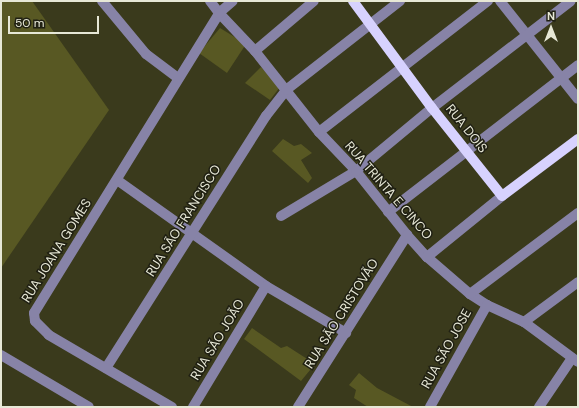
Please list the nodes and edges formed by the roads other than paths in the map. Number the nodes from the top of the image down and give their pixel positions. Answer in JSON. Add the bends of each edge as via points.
{"nodes":[{"id":1,"x":102,"y":1,"type":"edge"},
{"id":2,"x":210,"y":1,"type":"edge"},
{"id":3,"x":233,"y":1,"type":"edge"},
{"id":4,"x":314,"y":1,"type":"edge"},
{"id":5,"x":353,"y":1,"type":"edge"},
{"id":6,"x":400,"y":1,"type":"edge"},
{"id":7,"x":488,"y":1,"type":"edge"},
{"id":8,"x":500,"y":1,"type":"edge"},
{"id":9,"x":571,"y":1,"type":"edge"},
{"id":10,"x":219,"y":13,"type":"junction"},
{"id":11,"x":370,"y":24,"type":"junction"},
{"id":12,"x":528,"y":36,"type":"junction"},
{"id":13,"x":255,"y":51,"type":"junction"},
{"id":14,"x":578,"y":65,"type":"edge"},
{"id":15,"x":401,"y":66,"type":"junction"},
{"id":16,"x":561,"y":77,"type":"junction"},
{"id":17,"x":178,"y":78,"type":"junction"},
{"id":18,"x":286,"y":90,"type":"junction"},
{"id":19,"x":578,"y":99,"type":"edge"},
{"id":20,"x":432,"y":108,"type":"junction"},
{"id":21,"x":319,"y":132,"type":"junction"},
{"id":22,"x":578,"y":139,"type":"edge"},
{"id":23,"x":467,"y":150,"type":"junction"},
{"id":24,"x":356,"y":171,"type":"junction"},
{"id":25,"x":117,"y":180,"type":"junction"},
{"id":26,"x":502,"y":196,"type":"junction"},
{"id":27,"x":388,"y":212,"type":"junction"},
{"id":28,"x":578,"y":213,"type":"edge"},
{"id":29,"x":281,"y":216,"type":"dead end"},
{"id":30,"x":192,"y":233,"type":"junction"},
{"id":31,"x":407,"y":235,"type":"junction"},
{"id":32,"x":427,"y":257,"type":"junction"},
{"id":33,"x":578,"y":282,"type":"edge"},
{"id":34,"x":266,"y":286,"type":"junction"},
{"id":35,"x":470,"y":294,"type":"junction"},
{"id":36,"x":487,"y":305,"type":"junction"},
{"id":37,"x":524,"y":322,"type":"junction"},
{"id":38,"x":346,"y":333,"type":"junction"},
{"id":39,"x":1,"y":355,"type":"edge"},
{"id":40,"x":575,"y":360,"type":"edge"},
{"id":41,"x":106,"y":368,"type":"junction"},
{"id":42,"x":89,"y":407,"type":"edge"},
{"id":43,"x":172,"y":407,"type":"edge"},
{"id":44,"x":193,"y":407,"type":"edge"},
{"id":45,"x":298,"y":407,"type":"edge"},
{"id":46,"x":430,"y":407,"type":"edge"},
{"id":47,"x":540,"y":407,"type":"edge"}],
"edges":[{"from":1,"to":17,"type":"street","via":[[146,54]]},
{"from":2,"to":10,"type":"street","name":"RUA TRINTA E CINCO"},
{"from":3,"to":10,"type":"street","name":"RUA JOANA GOMES"},
{"from":4,"to":13,"type":"street"},
{"from":5,"to":11,"type":"main road","name":"RUA DOIS"},
{"from":6,"to":11,"type":"street","name":"RUA SÃO FRANCISCO"},
{"from":7,"to":15,"type":"street"},
{"from":8,"to":12,"type":"street"},
{"from":9,"to":12,"type":"street"},
{"from":10,"to":13,"type":"street","name":"RUA TRINTA E CINCO"},
{"from":10,"to":17,"type":"street","name":"RUA JOANA GOMES"},
{"from":11,"to":15,"type":"main road","name":"RUA DOIS"},
{"from":11,"to":18,"type":"street","name":"RUA SÃO FRANCISCO"},
{"from":12,"to":16,"type":"street"},
{"from":12,"to":20,"type":"street"},
{"from":13,"to":18,"type":"street","name":"RUA TRINTA E CINCO"},
{"from":14,"to":16,"type":"street"},
{"from":15,"to":20,"type":"main road","name":"RUA DOIS"},
{"from":15,"to":21,"type":"street"},
{"from":16,"to":19,"type":"street"},
{"from":16,"to":23,"type":"street"},
{"from":17,"to":25,"type":"street","name":"RUA JOANA GOMES"},
{"from":18,"to":21,"type":"street","name":"RUA TRINTA E CINCO"},
{"from":18,"to":30,"type":"street","name":"RUA SÃO FRANCISCO","via":[[266,116]]},
{"from":20,"to":23,"type":"main road","name":"RUA DOIS"},
{"from":20,"to":24,"type":"street"},
{"from":21,"to":24,"type":"street","name":"RUA TRINTA E CINCO"},
{"from":22,"to":26,"type":"main road"},
{"from":23,"to":26,"type":"main road","name":"RUA DOIS"},
{"from":23,"to":27,"type":"street"},
{"from":24,"to":27,"type":"street","name":"RUA TRINTA E CINCO"},
{"from":24,"to":29,"type":"street"},
{"from":25,"to":30,"type":"street"},
{"from":25,"to":41,"type":"street","name":"RUA JOANA GOMES","via":[[34,313],[35,321],[49,335]]},
{"from":26,"to":32,"type":"street"},
{"from":27,"to":31,"type":"street","name":"RUA TRINTA E CINCO"},
{"from":28,"to":35,"type":"street"},
{"from":30,"to":34,"type":"street"},
{"from":30,"to":41,"type":"street","name":"RUA SÃO FRANCISCO"},
{"from":31,"to":32,"type":"street","name":"RUA TRINTA E CINCO"},
{"from":31,"to":38,"type":"street","name":"RUA SÃO CRISTOVÃO"},
{"from":32,"to":35,"type":"street","name":"RUA TRINTA E CINCO"},
{"from":33,"to":37,"type":"street"},
{"from":34,"to":38,"type":"street"},
{"from":34,"to":44,"type":"street","name":"RUA SÃO JOÃO"},
{"from":35,"to":36,"type":"street","name":"RUA TRINTA E CINCO"},
{"from":36,"to":37,"type":"street","name":"RUA TRINTA E CINCO"},
{"from":36,"to":46,"type":"street","name":"RUA SÃO JOSE"},
{"from":37,"to":40,"type":"street","name":"RUA TRINTA E CINCO"},
{"from":38,"to":45,"type":"street","name":"RUA SÃO CRISTOVÃO"},
{"from":39,"to":42,"type":"street"},
{"from":40,"to":47,"type":"street"},
{"from":41,"to":43,"type":"street","name":"RUA JOANA GOMES"}]}
